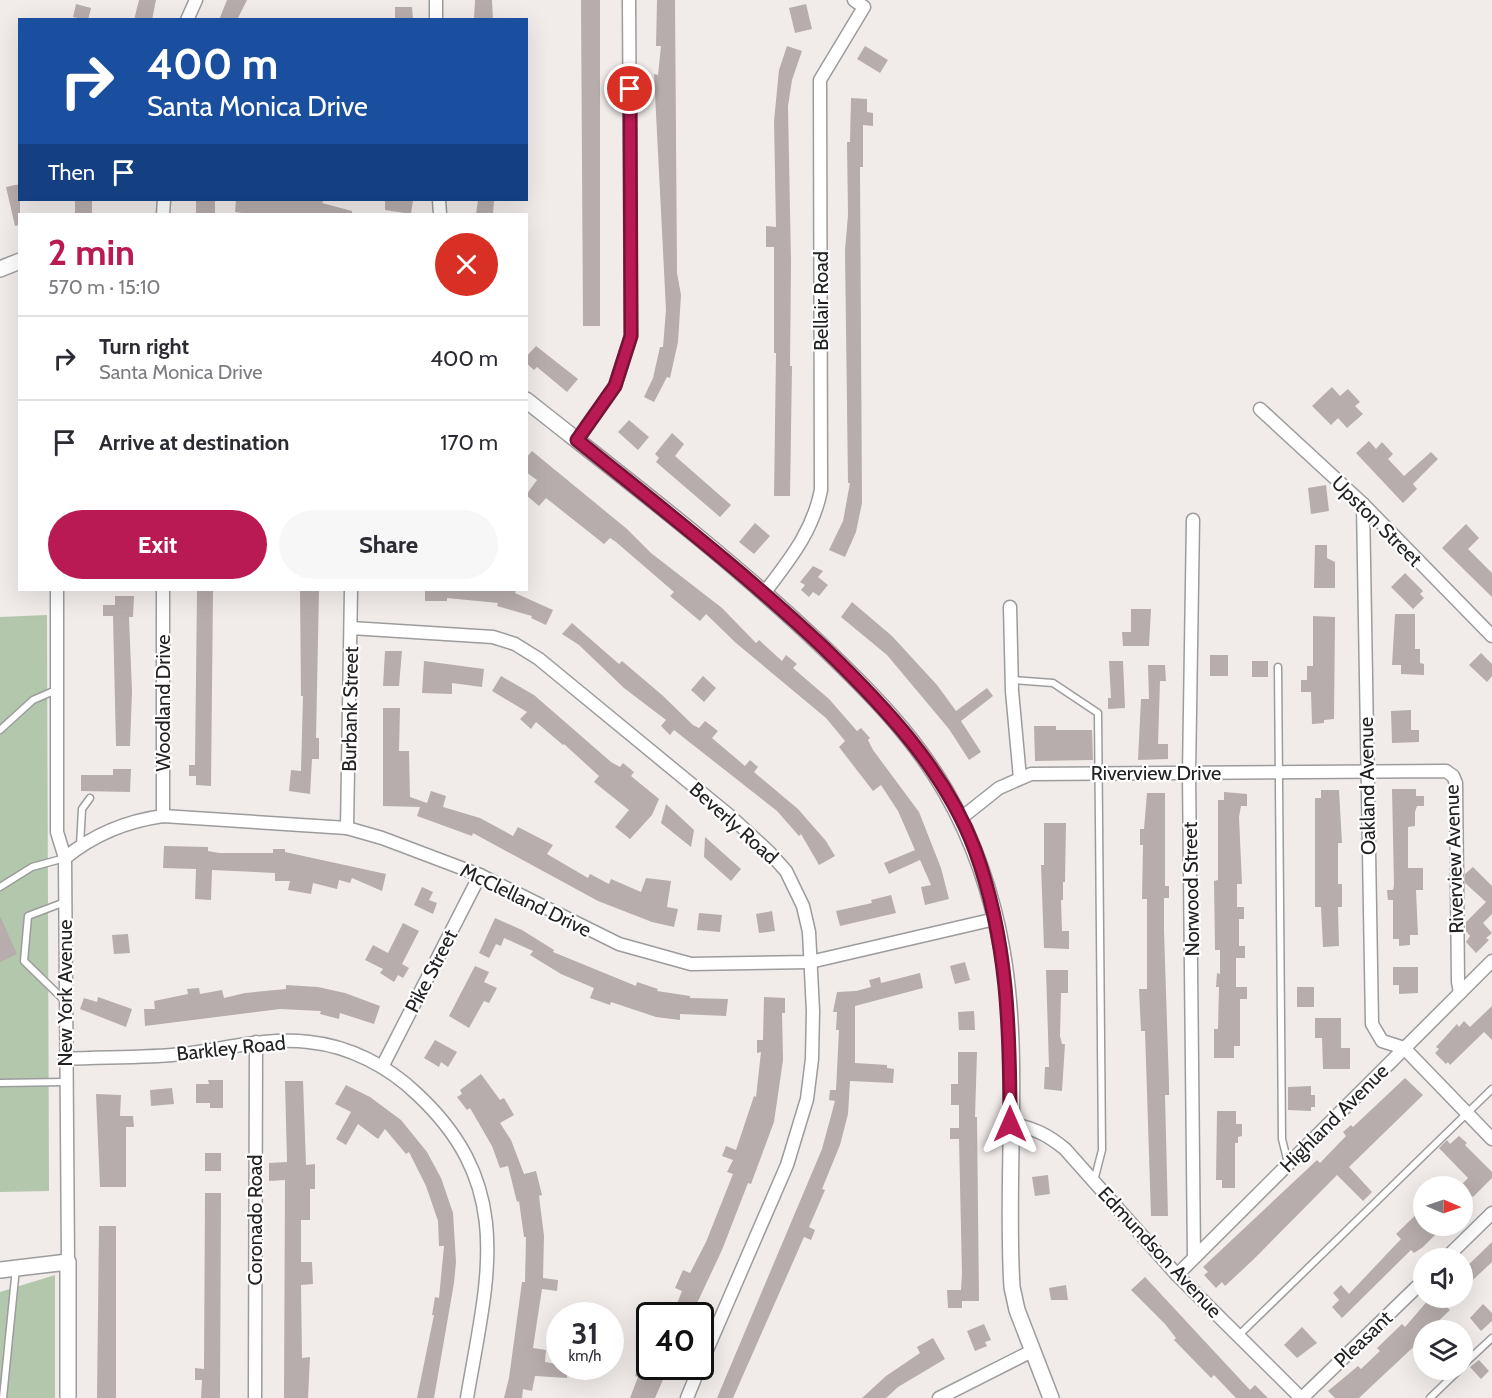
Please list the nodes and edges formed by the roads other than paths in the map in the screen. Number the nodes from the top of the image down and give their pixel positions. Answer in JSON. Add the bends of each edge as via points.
{"nodes":[{"id":1,"x":196,"y":0,"type":"edge"},
{"id":2,"x":436,"y":0,"type":"edge"},
{"id":3,"x":629,"y":0,"type":"edge"},
{"id":4,"x":859,"y":3,"type":"edge"},
{"id":5,"x":188,"y":18,"type":"edge"},
{"id":6,"x":436,"y":18,"type":"edge"},
{"id":7,"x":18,"y":262,"type":"edge"},
{"id":8,"x":0,"y":269,"type":"edge"},
{"id":9,"x":528,"y":402,"type":"edge"},
{"id":10,"x":1260,"y":409,"type":"dead end"},
{"id":11,"x":577,"y":440,"type":"junction"},
{"id":12,"x":1363,"y":504,"type":"junction"},
{"id":13,"x":1193,"y":520,"type":"dead end"},
{"id":14,"x":57,"y":591,"type":"edge"},
{"id":15,"x":163,"y":591,"type":"edge"},
{"id":16,"x":351,"y":591,"type":"edge"},
{"id":17,"x":765,"y":592,"type":"junction"},
{"id":18,"x":1010,"y":607,"type":"dead end"},
{"id":19,"x":351,"y":627,"type":"junction"},
{"id":20,"x":1492,"y":636,"type":"edge"},
{"id":21,"x":1278,"y":668,"type":"dead end"},
{"id":22,"x":1012,"y":680,"type":"junction"},
{"id":23,"x":57,"y":690,"type":"junction"},
{"id":24,"x":0,"y":730,"type":"edge"},
{"id":25,"x":1367,"y":770,"type":"junction"},
{"id":26,"x":1278,"y":772,"type":"junction"},
{"id":27,"x":1099,"y":774,"type":"junction"},
{"id":28,"x":1190,"y":774,"type":"junction"},
{"id":29,"x":1020,"y":778,"type":"junction"},
{"id":30,"x":90,"y":798,"type":"dead end"},
{"id":31,"x":163,"y":816,"type":"junction"},
{"id":32,"x":960,"y":819,"type":"junction"},
{"id":33,"x":347,"y":828,"type":"junction"},
{"id":34,"x":80,"y":846,"type":"junction"},
{"id":35,"x":65,"y":858,"type":"junction"},
{"id":36,"x":480,"y":875,"type":"junction"},
{"id":37,"x":0,"y":887,"type":"edge"},
{"id":38,"x":65,"y":902,"type":"junction"},
{"id":39,"x":995,"y":919,"type":"junction"},
{"id":40,"x":1492,"y":961,"type":"edge"},
{"id":41,"x":810,"y":962,"type":"junction"},
{"id":42,"x":1460,"y":993,"type":"junction"},
{"id":43,"x":65,"y":1001,"type":"junction"},
{"id":44,"x":256,"y":1042,"type":"junction"},
{"id":45,"x":1404,"y":1048,"type":"junction"},
{"id":46,"x":65,"y":1059,"type":"junction"},
{"id":47,"x":382,"y":1067,"type":"junction"},
{"id":48,"x":65,"y":1082,"type":"junction"},
{"id":49,"x":0,"y":1083,"type":"edge"},
{"id":50,"x":1492,"y":1089,"type":"edge"},
{"id":51,"x":1467,"y":1113,"type":"junction"},
{"id":52,"x":1010,"y":1124,"type":"junction"},
{"id":53,"x":1492,"y":1139,"type":"edge"},
{"id":54,"x":1288,"y":1163,"type":"junction"},
{"id":55,"x":1094,"y":1182,"type":"junction"},
{"id":56,"x":1492,"y":1213,"type":"edge"},
{"id":57,"x":1456,"y":1248,"type":"edge"},
{"id":58,"x":1194,"y":1257,"type":"junction"},
{"id":59,"x":68,"y":1262,"type":"junction"},
{"id":60,"x":16,"y":1268,"type":"junction"},
{"id":61,"x":0,"y":1270,"type":"edge"},
{"id":62,"x":0,"y":1275,"type":"edge"},
{"id":63,"x":1177,"y":1275,"type":"junction"},
{"id":64,"x":1413,"y":1291,"type":"edge"},
{"id":65,"x":714,"y":1333,"type":"edge"},
{"id":66,"x":1238,"y":1336,"type":"junction"},
{"id":67,"x":1492,"y":1338,"type":"edge"},
{"id":68,"x":1032,"y":1351,"type":"junction"},
{"id":69,"x":1473,"y":1356,"type":"edge"},
{"id":70,"x":694,"y":1380,"type":"edge"},
{"id":71,"x":1449,"y":1380,"type":"edge"},
{"id":72,"x":3,"y":1398,"type":"edge"},
{"id":73,"x":68,"y":1398,"type":"edge"},
{"id":74,"x":255,"y":1398,"type":"edge"},
{"id":75,"x":467,"y":1398,"type":"edge"},
{"id":76,"x":687,"y":1398,"type":"edge"},
{"id":77,"x":939,"y":1398,"type":"edge"},
{"id":78,"x":1051,"y":1398,"type":"edge"},
{"id":79,"x":1302,"y":1398,"type":"edge"},
{"id":80,"x":1430,"y":1398,"type":"edge"}],
"edges":[{"from":1,"to":5,"type":"street"},
{"from":2,"to":6,"type":"street"},
{"from":3,"to":11,"type":"street","via":[[631,336],[615,386]]},
{"from":4,"to":17,"type":"street","name":"Bellair Road","via":[[820,80],[821,490],[807,534]]},
{"from":7,"to":8,"type":"street"},
{"from":9,"to":11,"type":"street"},
{"from":10,"to":12,"type":"street","name":"Upston Street"},
{"from":11,"to":17,"type":"street"},
{"from":12,"to":20,"type":"street","name":"Upston Street"},
{"from":12,"to":25,"type":"street","name":"Oakland Avenue"},
{"from":13,"to":28,"type":"street","name":"Norwood Street"},
{"from":14,"to":23,"type":"street","name":"New York Avenue"},
{"from":15,"to":31,"type":"street","name":"Woodland Drive"},
{"from":16,"to":19,"type":"street","name":"Burbank Street"},
{"from":17,"to":32,"type":"street","via":[[881,703],[926,761]]},
{"from":18,"to":22,"type":"street"},
{"from":19,"to":33,"type":"street","name":"Burbank Street"},
{"from":19,"to":41,"type":"street","name":"Beverly Road","via":[[493,637],[515,644],[538,659],[769,852],[786,871],[803,906]]},
{"from":21,"to":26,"type":"lane"},
{"from":22,"to":27,"type":"lane","via":[[1053,683],[1098,713]]},
{"from":22,"to":29,"type":"street"},
{"from":23,"to":24,"type":"lane","via":[[33,700]]},
{"from":23,"to":35,"type":"street","name":"New York Avenue","via":[[57,832]]},
{"from":25,"to":26,"type":"street","name":"Riverview Drive"},
{"from":25,"to":42,"type":"street","name":"Riverview Avenue","via":[[1446,771],[1456,783]]},
{"from":25,"to":45,"type":"street","name":"Oakland Avenue","via":[[1371,1024],[1382,1041]]},
{"from":26,"to":28,"type":"street","name":"Riverview Drive"},
{"from":26,"to":54,"type":"lane","via":[[1282,1139]]},
{"from":27,"to":28,"type":"street","name":"Riverview Drive"},
{"from":27,"to":29,"type":"street","name":"Riverview Drive","via":[[1031,774]]},
{"from":27,"to":55,"type":"lane","via":[[1102,1150]]},
{"from":28,"to":58,"type":"street","name":"Norwood Street"},
{"from":29,"to":32,"type":"street","name":"Riverview Drive","via":[[999,788]]},
{"from":30,"to":34,"type":"lane","via":[[82,809]]},
{"from":31,"to":33,"type":"street","name":"McClelland Drive"},
{"from":31,"to":34,"type":"street","name":"McClelland Drive","via":[[129,824]]},
{"from":32,"to":39,"type":"street","via":[[974,848]]},
{"from":33,"to":36,"type":"street","name":"McClelland Drive"},
{"from":34,"to":35,"type":"street","name":"McClelland Drive"},
{"from":35,"to":37,"type":"lane","via":[[32,867]]},
{"from":35,"to":38,"type":"street","name":"New York Avenue"},
{"from":36,"to":41,"type":"street","name":"McClelland Drive","via":[[593,932],[656,957],[691,964]]},
{"from":36,"to":47,"type":"street","name":"Pike Street"},
{"from":38,"to":43,"type":"street","name":"New York Avenue"},
{"from":38,"to":43,"type":"lane","via":[[28,916],[24,961]]},
{"from":39,"to":41,"type":"street","name":"McClelland Drive"},
{"from":39,"to":52,"type":"street","via":[[1010,1027]]},
{"from":40,"to":42,"type":"street","name":"Highland Avenue"},
{"from":41,"to":65,"type":"street","name":"Beverly Road","via":[[812,1059],[799,1130]]},
{"from":42,"to":45,"type":"street","name":"Highland Avenue"},
{"from":43,"to":46,"type":"street","name":"New York Avenue"},
{"from":44,"to":46,"type":"street","name":"Barkley Road","via":[[182,1054]]},
{"from":44,"to":47,"type":"street","name":"Barkley Road","via":[[309,1042],[346,1050]]},
{"from":44,"to":74,"type":"street","name":"Coronado Road"},
{"from":45,"to":51,"type":"street","name":"Oakland Avenue"},
{"from":45,"to":54,"type":"street","name":"Highland Avenue"},
{"from":46,"to":48,"type":"street","name":"New York Avenue"},
{"from":47,"to":75,"type":"street","name":"Barkley Road","via":[[433,1109],[458,1139],[483,1200],[488,1266]]},
{"from":48,"to":49,"type":"lane"},
{"from":48,"to":59,"type":"street","name":"New York Avenue"},
{"from":50,"to":51,"type":"lane"},
{"from":51,"to":53,"type":"street","name":"Oakland Avenue"},
{"from":51,"to":66,"type":"lane"},
{"from":52,"to":55,"type":"street","name":"Edmundson Avenue","via":[[1049,1135]]},
{"from":52,"to":68,"type":"street","via":[[1012,1287]]},
{"from":54,"to":58,"type":"street","name":"Highland Avenue"},
{"from":55,"to":63,"type":"street","name":"Edmundson Avenue"},
{"from":56,"to":57,"type":"street"},
{"from":58,"to":63,"type":"street","name":"Highland Avenue"},
{"from":59,"to":60,"type":"street"},
{"from":59,"to":73,"type":"street","name":"New York Avenue"},
{"from":60,"to":61,"type":"street"},
{"from":60,"to":62,"type":"lane"},
{"from":60,"to":72,"type":"lane"},
{"from":63,"to":66,"type":"street","name":"Edmundson Avenue"},
{"from":64,"to":79,"type":"street","name":"Pleasant"},
{"from":66,"to":79,"type":"street","name":"Edmundson Avenue"},
{"from":67,"to":69,"type":"lane"},
{"from":68,"to":77,"type":"street"},
{"from":68,"to":78,"type":"street"},
{"from":70,"to":76,"type":"street","name":"Beverly Road"},
{"from":71,"to":80,"type":"lane"}]}
